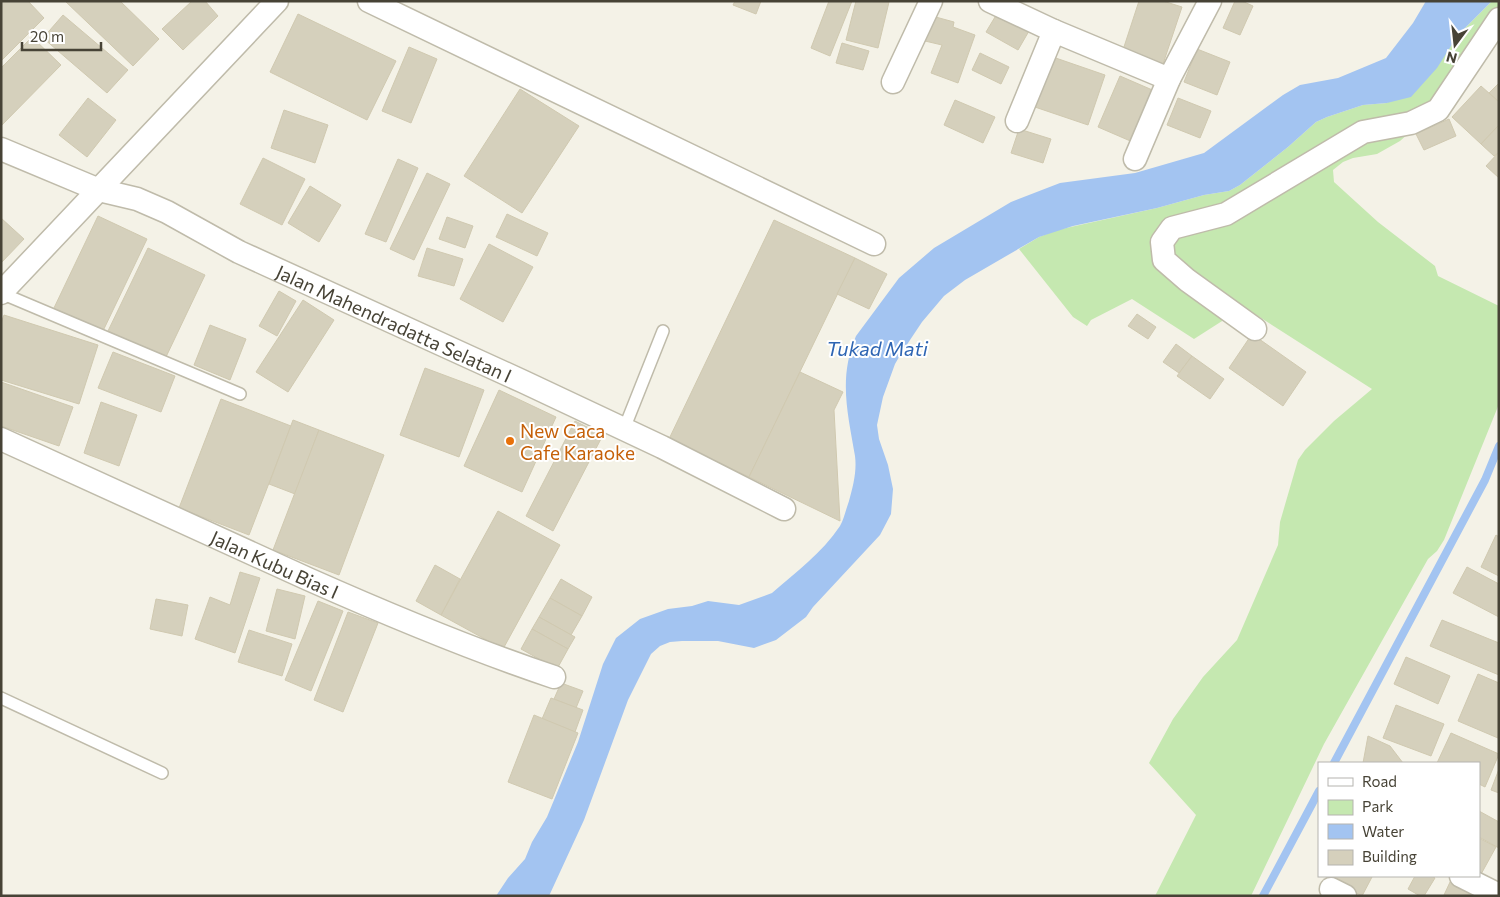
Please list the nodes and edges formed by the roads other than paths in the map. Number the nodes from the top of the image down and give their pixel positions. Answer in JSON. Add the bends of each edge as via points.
{"nodes":[{"id":1,"x":277,"y":1,"type":"edge"},
{"id":2,"x":369,"y":1,"type":"edge"},
{"id":3,"x":931,"y":1,"type":"edge"},
{"id":4,"x":990,"y":1,"type":"edge"},
{"id":5,"x":1210,"y":1,"type":"edge"},
{"id":6,"x":1499,"y":19,"type":"edge"},
{"id":7,"x":1054,"y":31,"type":"junction"},
{"id":8,"x":1169,"y":79,"type":"junction"},
{"id":9,"x":893,"y":82,"type":"dead end"},
{"id":10,"x":1017,"y":121,"type":"dead end"},
{"id":11,"x":1,"y":149,"type":"edge"},
{"id":12,"x":1135,"y":159,"type":"dead end"},
{"id":13,"x":100,"y":190,"type":"junction"},
{"id":14,"x":874,"y":244,"type":"dead end"},
{"id":15,"x":1,"y":293,"type":"edge"},
{"id":16,"x":1255,"y":328,"type":"dead end"},
{"id":17,"x":663,"y":331,"type":"dead end"},
{"id":18,"x":240,"y":394,"type":"dead end"},
{"id":19,"x":624,"y":429,"type":"junction"},
{"id":20,"x":1,"y":439,"type":"edge"},
{"id":21,"x":784,"y":508,"type":"dead end"},
{"id":22,"x":554,"y":677,"type":"dead end"},
{"id":23,"x":1,"y":698,"type":"edge"},
{"id":24,"x":162,"y":773,"type":"dead end"},
{"id":25,"x":1463,"y":877,"type":"edge"},
{"id":26,"x":1499,"y":895,"type":"edge"}],
"edges":[{"from":1,"to":13,"type":"street"},
{"from":2,"to":14,"type":"street"},
{"from":3,"to":9,"type":"street"},
{"from":4,"to":7,"type":"street"},
{"from":5,"to":8,"type":"street"},
{"from":6,"to":16,"type":"street","via":[[1438,110],[1410,124],[1363,132],[1226,214],[1172,228],[1162,242],[1164,260],[1186,280]]},
{"from":7,"to":8,"type":"street"},
{"from":7,"to":10,"type":"street"},
{"from":8,"to":12,"type":"street"},
{"from":11,"to":13,"type":"street","name":"Jalan Mahendradatta Selatan I"},
{"from":13,"to":15,"type":"street"},
{"from":13,"to":19,"type":"street","name":"Jalan Mahendradatta Selatan I","via":[[136,199],[167,212],[239,252]]},
{"from":15,"to":18,"type":"lane"},
{"from":17,"to":19,"type":"lane"},
{"from":19,"to":21,"type":"street","name":"Jalan Mahendradatta Selatan I"},
{"from":20,"to":22,"type":"street","name":"Jalan Kubu Bias I","via":[[393,616],[498,659]]},
{"from":23,"to":24,"type":"lane"},
{"from":25,"to":26,"type":"street"}]}
